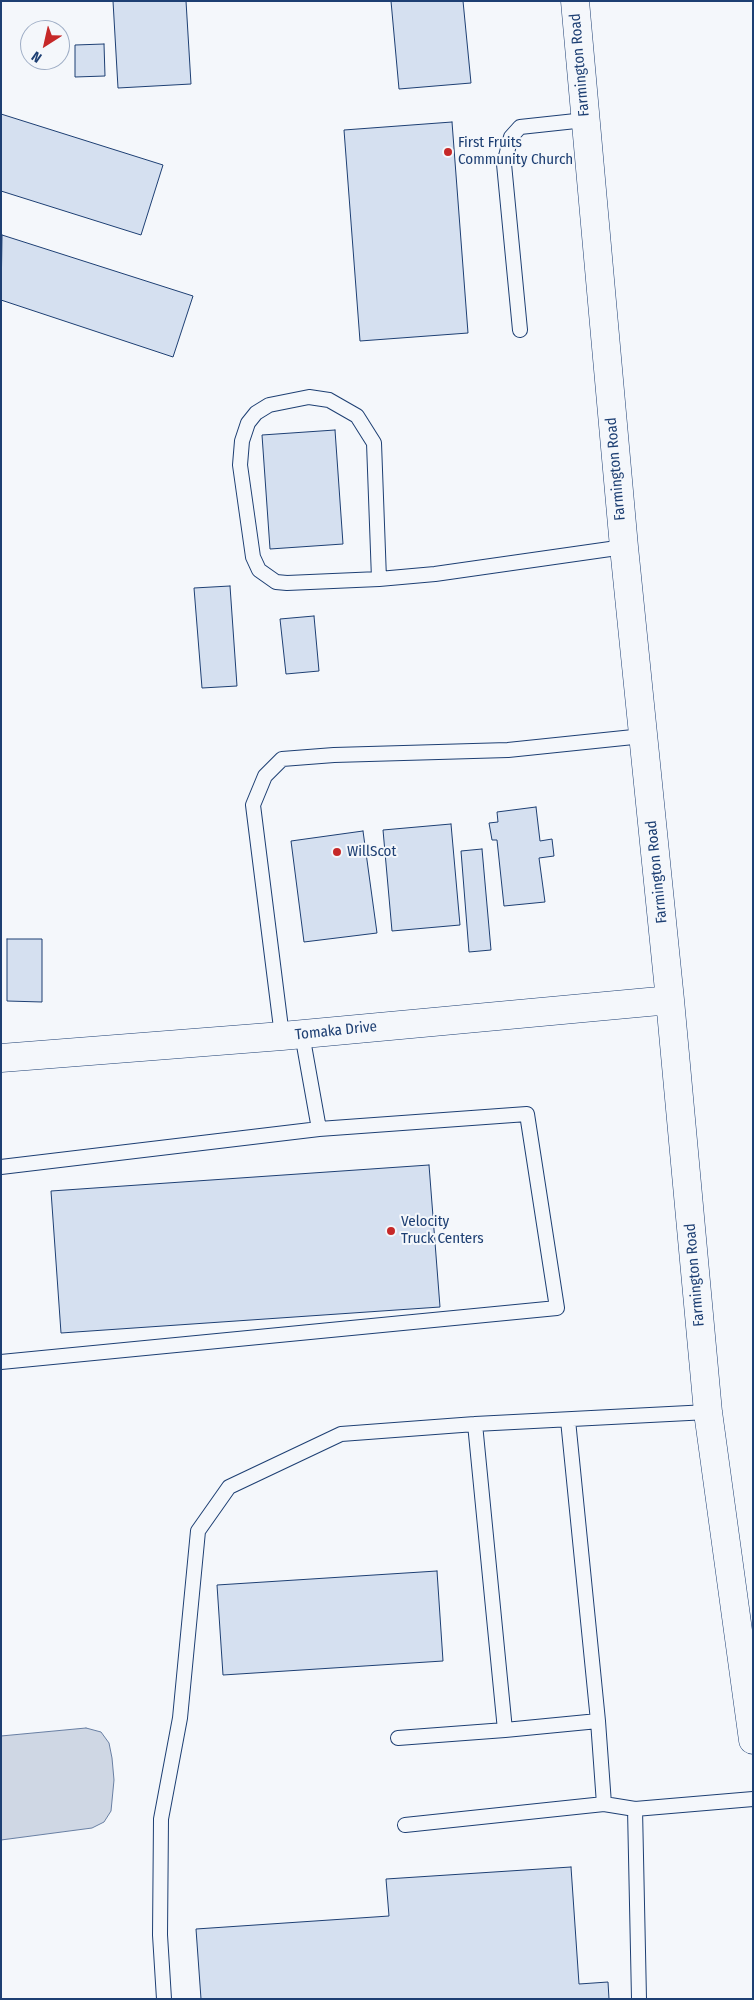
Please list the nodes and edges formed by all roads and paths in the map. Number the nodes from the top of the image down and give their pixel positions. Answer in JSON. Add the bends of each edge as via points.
{"nodes":[{"id":1,"x":575,"y":1,"type":"edge"},
{"id":2,"x":585,"y":120,"type":"junction"},
{"id":3,"x":520,"y":330,"type":"dead end"},
{"id":4,"x":624,"y":548,"type":"junction"},
{"id":5,"x":379,"y":579,"type":"junction"},
{"id":6,"x":643,"y":736,"type":"junction"},
{"id":7,"x":670,"y":1000,"type":"junction"},
{"id":8,"x":292,"y":1035,"type":"junction"},
{"id":9,"x":1,"y":1058,"type":"edge"},
{"id":10,"x":319,"y":1129,"type":"junction"},
{"id":11,"x":1,"y":1167,"type":"edge"},
{"id":12,"x":1,"y":1362,"type":"edge"},
{"id":13,"x":708,"y":1412,"type":"junction"},
{"id":14,"x":568,"y":1420,"type":"junction"},
{"id":15,"x":475,"y":1424,"type":"junction"},
{"id":16,"x":598,"y":1721,"type":"junction"},
{"id":17,"x":505,"y":1730,"type":"junction"},
{"id":18,"x":398,"y":1738,"type":"dead end"},
{"id":19,"x":753,"y":1740,"type":"edge"},
{"id":20,"x":753,"y":1800,"type":"edge"},
{"id":21,"x":604,"y":1804,"type":"junction"},
{"id":22,"x":635,"y":1810,"type":"junction"},
{"id":23,"x":404,"y":1825,"type":"dead end"},
{"id":24,"x":164,"y":1999,"type":"edge"},
{"id":25,"x":639,"y":1999,"type":"edge"}],
"edges":[{"from":1,"to":2,"type":"street","name":"Farmington Road"},
{"from":2,"to":3,"type":"lane","via":[[520,127],[512,137],[504,164]]},
{"from":2,"to":4,"type":"street","name":"Farmington Road"},
{"from":4,"to":5,"type":"lane"},
{"from":4,"to":6,"type":"street","name":"Farmington Road"},
{"from":5,"to":5,"type":"lane","via":[[287,583],[276,582],[259,570],[253,557],[240,466],[242,441],[248,423],[256,413],[269,405],[309,397],[329,400],[357,416],[374,444]]},
{"from":6,"to":7,"type":"street","name":"Farmington Road"},
{"from":6,"to":8,"type":"lane","via":[[508,750],[282,759],[265,776],[253,805]]},
{"from":7,"to":8,"type":"street","name":"Tomaka Drive"},
{"from":7,"to":13,"type":"street","name":"Farmington Road"},
{"from":8,"to":9,"type":"street","name":"Tomaka Drive"},
{"from":8,"to":10,"type":"lane"},
{"from":10,"to":11,"type":"lane"},
{"from":10,"to":12,"type":"lane","via":[[527,1114],[557,1308]]},
{"from":13,"to":14,"type":"lane"},
{"from":13,"to":19,"type":"street","name":"Farmington Road"},
{"from":14,"to":15,"type":"lane"},
{"from":14,"to":16,"type":"lane"},
{"from":15,"to":17,"type":"lane"},
{"from":15,"to":24,"type":"lane","via":[[341,1434],[229,1487],[198,1531],[180,1718],[161,1819],[160,1936]]},
{"from":16,"to":17,"type":"lane"},
{"from":16,"to":21,"type":"lane"},
{"from":17,"to":18,"type":"lane"},
{"from":20,"to":22,"type":"lane"},
{"from":21,"to":22,"type":"lane"},
{"from":21,"to":23,"type":"lane"},
{"from":22,"to":25,"type":"lane"}]}
